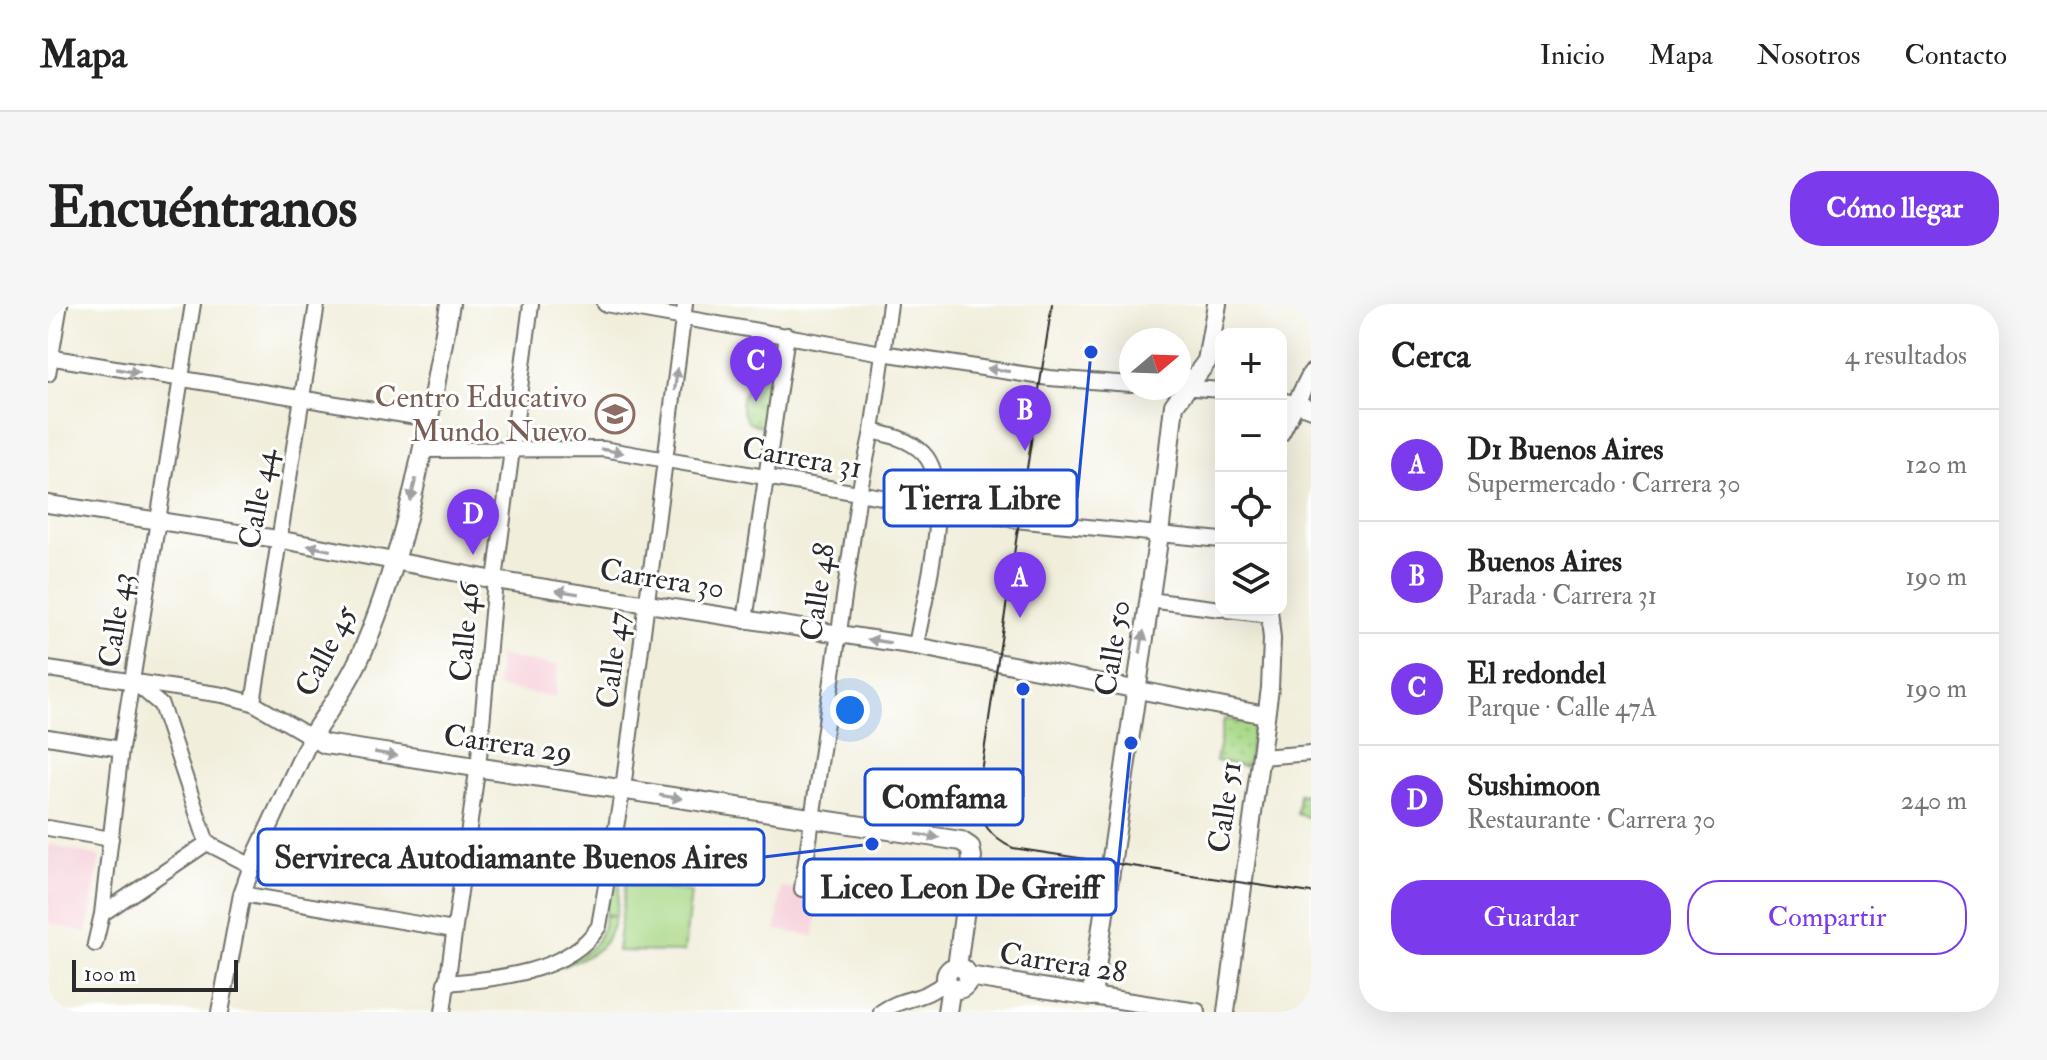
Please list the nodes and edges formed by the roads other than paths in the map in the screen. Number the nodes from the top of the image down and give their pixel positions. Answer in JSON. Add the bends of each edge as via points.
{"nodes":[{"id":1,"x":60,"y":304,"type":"edge"},
{"id":2,"x":193,"y":304,"type":"edge"},
{"id":3,"x":317,"y":304,"type":"edge"},
{"id":4,"x":450,"y":304,"type":"edge"},
{"id":5,"x":531,"y":304,"type":"edge"},
{"id":6,"x":605,"y":304,"type":"edge"},
{"id":7,"x":685,"y":304,"type":"edge"},
{"id":8,"x":890,"y":304,"type":"edge"},
{"id":9,"x":1217,"y":304,"type":"edge"},
{"id":10,"x":684,"y":320,"type":"junction"},
{"id":11,"x":787,"y":335,"type":"junction"},
{"id":12,"x":882,"y":353,"type":"junction"},
{"id":13,"x":49,"y":357,"type":"edge"},
{"id":14,"x":1311,"y":373,"type":"edge"},
{"id":15,"x":48,"y":374,"type":"edge"},
{"id":16,"x":1191,"y":378,"type":"edge"},
{"id":17,"x":181,"y":381,"type":"junction"},
{"id":18,"x":1119,"y":383,"type":"edge"},
{"id":19,"x":1191,"y":388,"type":"edge"},
{"id":20,"x":1215,"y":390,"type":"edge"},
{"id":21,"x":302,"y":399,"type":"junction"},
{"id":22,"x":1176,"y":400,"type":"edge"},
{"id":23,"x":1296,"y":404,"type":"edge"},
{"id":24,"x":429,"y":419,"type":"junction"},
{"id":25,"x":872,"y":431,"type":"junction"},
{"id":26,"x":514,"y":449,"type":"junction"},
{"id":27,"x":422,"y":450,"type":"junction"},
{"id":28,"x":665,"y":462,"type":"junction"},
{"id":29,"x":766,"y":477,"type":"junction"},
{"id":30,"x":859,"y":493,"type":"junction"},
{"id":31,"x":48,"y":504,"type":"edge"},
{"id":32,"x":938,"y":508,"type":"junction"},
{"id":33,"x":156,"y":522,"type":"junction"},
{"id":34,"x":1159,"y":534,"type":"junction"},
{"id":35,"x":277,"y":539,"type":"junction"},
{"id":36,"x":1215,"y":539,"type":"edge"},
{"id":37,"x":395,"y":564,"type":"junction"},
{"id":38,"x":495,"y":580,"type":"junction"},
{"id":39,"x":1149,"y":600,"type":"junction"},
{"id":40,"x":647,"y":604,"type":"junction"},
{"id":41,"x":1215,"y":608,"type":"edge"},
{"id":42,"x":1269,"y":616,"type":"edge"},
{"id":43,"x":745,"y":621,"type":"junction"},
{"id":44,"x":839,"y":634,"type":"junction"},
{"id":45,"x":916,"y":646,"type":"junction"},
{"id":46,"x":48,"y":669,"type":"edge"},
{"id":47,"x":134,"y":682,"type":"junction"},
{"id":48,"x":1135,"y":689,"type":"junction"},
{"id":49,"x":253,"y":703,"type":"junction"},
{"id":50,"x":1265,"y":715,"type":"junction"},
{"id":51,"x":48,"y":737,"type":"edge"},
{"id":52,"x":311,"y":737,"type":"junction"},
{"id":53,"x":121,"y":749,"type":"junction"},
{"id":54,"x":1311,"y":753,"type":"edge"},
{"id":55,"x":1260,"y":757,"type":"junction"},
{"id":56,"x":478,"y":768,"type":"junction"},
{"id":57,"x":622,"y":789,"type":"junction"},
{"id":58,"x":812,"y":818,"type":"junction"},
{"id":59,"x":48,"y":828,"type":"edge"},
{"id":60,"x":111,"y":839,"type":"junction"},
{"id":61,"x":207,"y":843,"type":"junction"},
{"id":62,"x":252,"y":866,"type":"junction"},
{"id":63,"x":802,"y":889,"type":"dead end"},
{"id":64,"x":242,"y":894,"type":"junction"},
{"id":65,"x":102,"y":914,"type":"junction"},
{"id":66,"x":454,"y":930,"type":"junction"},
{"id":67,"x":95,"y":944,"type":"dead end"},
{"id":68,"x":957,"y":980,"type":"junction"},
{"id":69,"x":445,"y":983,"type":"junction"},
{"id":70,"x":1090,"y":1004,"type":"edge"},
{"id":71,"x":220,"y":1012,"type":"edge"},
{"id":72,"x":443,"y":1012,"type":"edge"},
{"id":73,"x":881,"y":1012,"type":"edge"},
{"id":74,"x":947,"y":1012,"type":"edge"},
{"id":75,"x":958,"y":1012,"type":"edge"},
{"id":76,"x":1197,"y":1012,"type":"edge"},
{"id":77,"x":1226,"y":1012,"type":"edge"}],
"edges":[{"from":1,"to":13,"type":"street"},
{"from":2,"to":17,"type":"street","name":"Calle 43"},
{"from":3,"to":21,"type":"street","name":"Calle 44"},
{"from":4,"to":24,"type":"main road","name":"Calle 45"},
{"from":5,"to":26,"type":"street","name":"Calle 46"},
{"from":6,"to":10,"type":"street"},
{"from":7,"to":10,"type":"street","name":"Calle 47"},
{"from":8,"to":12,"type":"street","name":"Calle 48"},
{"from":9,"to":16,"type":"main road","name":"Calle 50","via":[[1207,361]]},
{"from":10,"to":11,"type":"street"},
{"from":28,"to":10,"type":"street","name":"Calle 47","one_way":true},
{"from":11,"to":12,"type":"street"},
{"from":11,"to":29,"type":"street"},
{"from":18,"to":12,"type":"street","one_way":true},
{"from":12,"to":25,"type":"street","name":"Calle 48"},
{"from":13,"to":15,"type":"street"},
{"from":13,"to":17,"type":"street","one_way":true},
{"from":14,"to":23,"type":"street"},
{"from":17,"to":21,"type":"street"},
{"from":17,"to":33,"type":"street","name":"Calle 43"},
{"from":19,"to":20,"type":"street"},
{"from":21,"to":24,"type":"street"},
{"from":21,"to":35,"type":"street","name":"Calle 44"},
{"from":22,"to":34,"type":"main road","name":"Calle 50"},
{"from":24,"to":27,"type":"main road","name":"Calle 45"},
{"from":25,"to":30,"type":"street","name":"Calle 48"},
{"from":25,"to":32,"type":"street","via":[[911,444],[933,467]]},
{"from":26,"to":27,"type":"street","name":"Carrera 31"},
{"from":26,"to":28,"type":"street","name":"Carrera 31","one_way":true,"via":[[603,449]]},
{"from":26,"to":38,"type":"street","name":"Calle 46"},
{"from":27,"to":37,"type":"main road","name":"Calle 45","one_way":true},
{"from":28,"to":29,"type":"street","name":"Carrera 31"},
{"from":28,"to":40,"type":"street","name":"Calle 47"},
{"from":29,"to":30,"type":"street","name":"Carrera 31"},
{"from":29,"to":43,"type":"street"},
{"from":30,"to":32,"type":"street","name":"Carrera 31"},
{"from":30,"to":44,"type":"street","name":"Calle 48"},
{"from":31,"to":33,"type":"street","name":"Carrera 30"},
{"from":32,"to":34,"type":"street","name":"Carrera 31"},
{"from":32,"to":45,"type":"street"},
{"from":33,"to":35,"type":"street","name":"Carrera 30"},
{"from":33,"to":47,"type":"street","name":"Calle 43"},
{"from":34,"to":36,"type":"street","name":"Carrera 31"},
{"from":34,"to":39,"type":"main road","name":"Calle 50"},
{"from":37,"to":35,"type":"street","name":"Carrera 30","one_way":true},
{"from":35,"to":49,"type":"street","name":"Calle 44"},
{"from":37,"to":38,"type":"street","name":"Carrera 30"},
{"from":37,"to":52,"type":"main road","name":"Calle 45","via":[[364,649]]},
{"from":40,"to":38,"type":"street","name":"Carrera 30","one_way":true},
{"from":38,"to":56,"type":"street","name":"Calle 46"},
{"from":39,"to":41,"type":"street"},
{"from":48,"to":39,"type":"main road","name":"Calle 50","one_way":true},
{"from":40,"to":43,"type":"street","name":"Carrera 30"},
{"from":40,"to":57,"type":"street","name":"Calle 47"},
{"from":42,"to":50,"type":"street","name":"Calle 51","via":[[1272,660]]},
{"from":43,"to":44,"type":"street","name":"Carrera 30"},
{"from":45,"to":44,"type":"street","name":"Carrera 30","one_way":true},
{"from":44,"to":58,"type":"street","name":"Calle 48"},
{"from":45,"to":48,"type":"street","name":"Carrera 30"},
{"from":46,"to":47,"type":"street","name":"Carrera 29"},
{"from":47,"to":49,"type":"street","name":"Carrera 29"},
{"from":47,"to":53,"type":"street","name":"Calle 43"},
{"from":47,"to":61,"type":"street","via":[[161,705]]},
{"from":48,"to":50,"type":"street","name":"Carrera 30"},
{"from":48,"to":70,"type":"main road","name":"Calle 50"},
{"from":49,"to":52,"type":"street","name":"Carrera 29"},
{"from":50,"to":55,"type":"street","name":"Calle 51"},
{"from":51,"to":53,"type":"street"},
{"from":52,"to":56,"type":"main road","name":"Carrera 29","one_way":true,"via":[[325,744]]},
{"from":52,"to":62,"type":"street","name":"Calle 45"},
{"from":53,"to":60,"type":"street","name":"Calle 43"},
{"from":54,"to":55,"type":"street"},
{"from":55,"to":77,"type":"street","name":"Calle 51"},
{"from":56,"to":57,"type":"main road","name":"Carrera 29"},
{"from":56,"to":66,"type":"street","name":"Calle 46"},
{"from":57,"to":58,"type":"main road","name":"Carrera 29","one_way":true},
{"from":57,"to":69,"type":"street","name":"Calle 47","via":[[599,926],[573,952],[537,967],[498,979]]},
{"from":58,"to":63,"type":"street","name":"Calle 48"},
{"from":58,"to":68,"type":"main road","name":"Carrera 29","one_way":true,"via":[[961,841],[970,847]]},
{"from":59,"to":60,"type":"street"},
{"from":60,"to":65,"type":"street","name":"Calle 43"},
{"from":61,"to":62,"type":"street"},
{"from":61,"to":65,"type":"street"},
{"from":62,"to":64,"type":"street","name":"Calle 45"},
{"from":64,"to":66,"type":"street"},
{"from":64,"to":71,"type":"street","name":"Calle 45"},
{"from":65,"to":67,"type":"street","name":"Calle 43"},
{"from":66,"to":69,"type":"street","name":"Calle 46"},
{"from":68,"to":70,"type":"main road","name":"Carrera 28"},
{"from":68,"to":73,"type":"street","via":[[930,996]]},
{"from":68,"to":74,"type":"main road"},
{"from":68,"to":75,"type":"main road"},
{"from":69,"to":72,"type":"street","name":"Calle 46"},
{"from":70,"to":76,"type":"street","name":"Carrera 28"}]}
